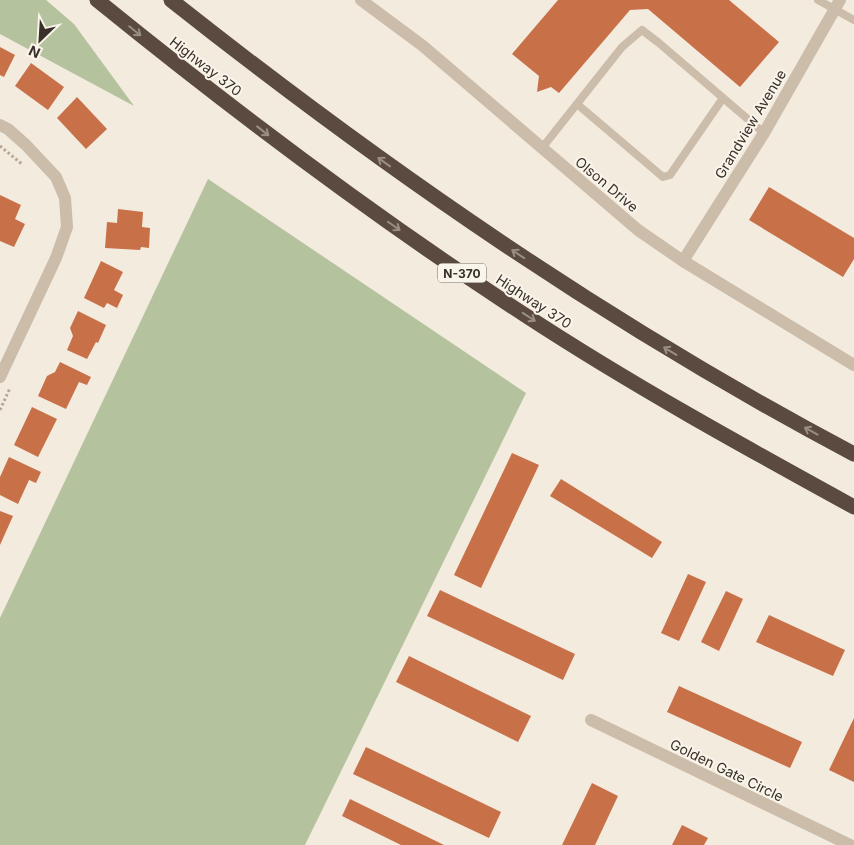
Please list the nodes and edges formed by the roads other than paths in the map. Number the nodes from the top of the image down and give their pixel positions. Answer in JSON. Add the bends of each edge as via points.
{"nodes":[{"id":1,"x":97,"y":0,"type":"edge"},
{"id":2,"x":171,"y":0,"type":"edge"},
{"id":3,"x":361,"y":0,"type":"edge"},
{"id":4,"x":818,"y":0,"type":"edge"},
{"id":5,"x":838,"y":5,"type":"edge"},
{"id":6,"x":854,"y":20,"type":"edge"},
{"id":7,"x":723,"y":98,"type":"junction"},
{"id":8,"x":577,"y":104,"type":"junction"},
{"id":9,"x":0,"y":125,"type":"edge"},
{"id":10,"x":764,"y":133,"type":"junction"},
{"id":11,"x":542,"y":148,"type":"junction"},
{"id":12,"x":683,"y":261,"type":"junction"},
{"id":13,"x":854,"y":365,"type":"edge"},
{"id":14,"x":1,"y":372,"type":"edge"},
{"id":15,"x":854,"y":454,"type":"edge"},
{"id":16,"x":854,"y":507,"type":"edge"},
{"id":17,"x":591,"y":720,"type":"dead end"},
{"id":18,"x":850,"y":845,"type":"edge"}],
"edges":[{"from":1,"to":16,"type":"highway","name":"Highway 370","number":"N-370","one_way":true,"via":[[360,203],[526,316],[688,415]]},
{"from":15,"to":2,"type":"highway","one_way":true,"via":[[687,361],[526,260],[328,121]]},
{"from":3,"to":11,"type":"street","name":"Olson Drive","via":[[423,46]]},
{"from":4,"to":5,"type":"lane"},
{"from":5,"to":6,"type":"lane"},
{"from":5,"to":10,"type":"street","name":"Grandview Avenue"},
{"from":7,"to":8,"type":"lane","via":[[642,30],[622,47]]},
{"from":7,"to":8,"type":"lane","via":[[670,175],[663,178]]},
{"from":7,"to":10,"type":"lane"},
{"from":8,"to":11,"type":"lane"},
{"from":9,"to":14,"type":"street","via":[[26,145],[56,177],[65,198],[66,227],[56,258]]},
{"from":10,"to":12,"type":"street","name":"Grandview Avenue"},
{"from":11,"to":12,"type":"street","name":"Olson Drive","via":[[638,230]]},
{"from":12,"to":13,"type":"street","name":"Olson Drive"},
{"from":17,"to":18,"type":"street","name":"Golden Gate Circle"}]}
